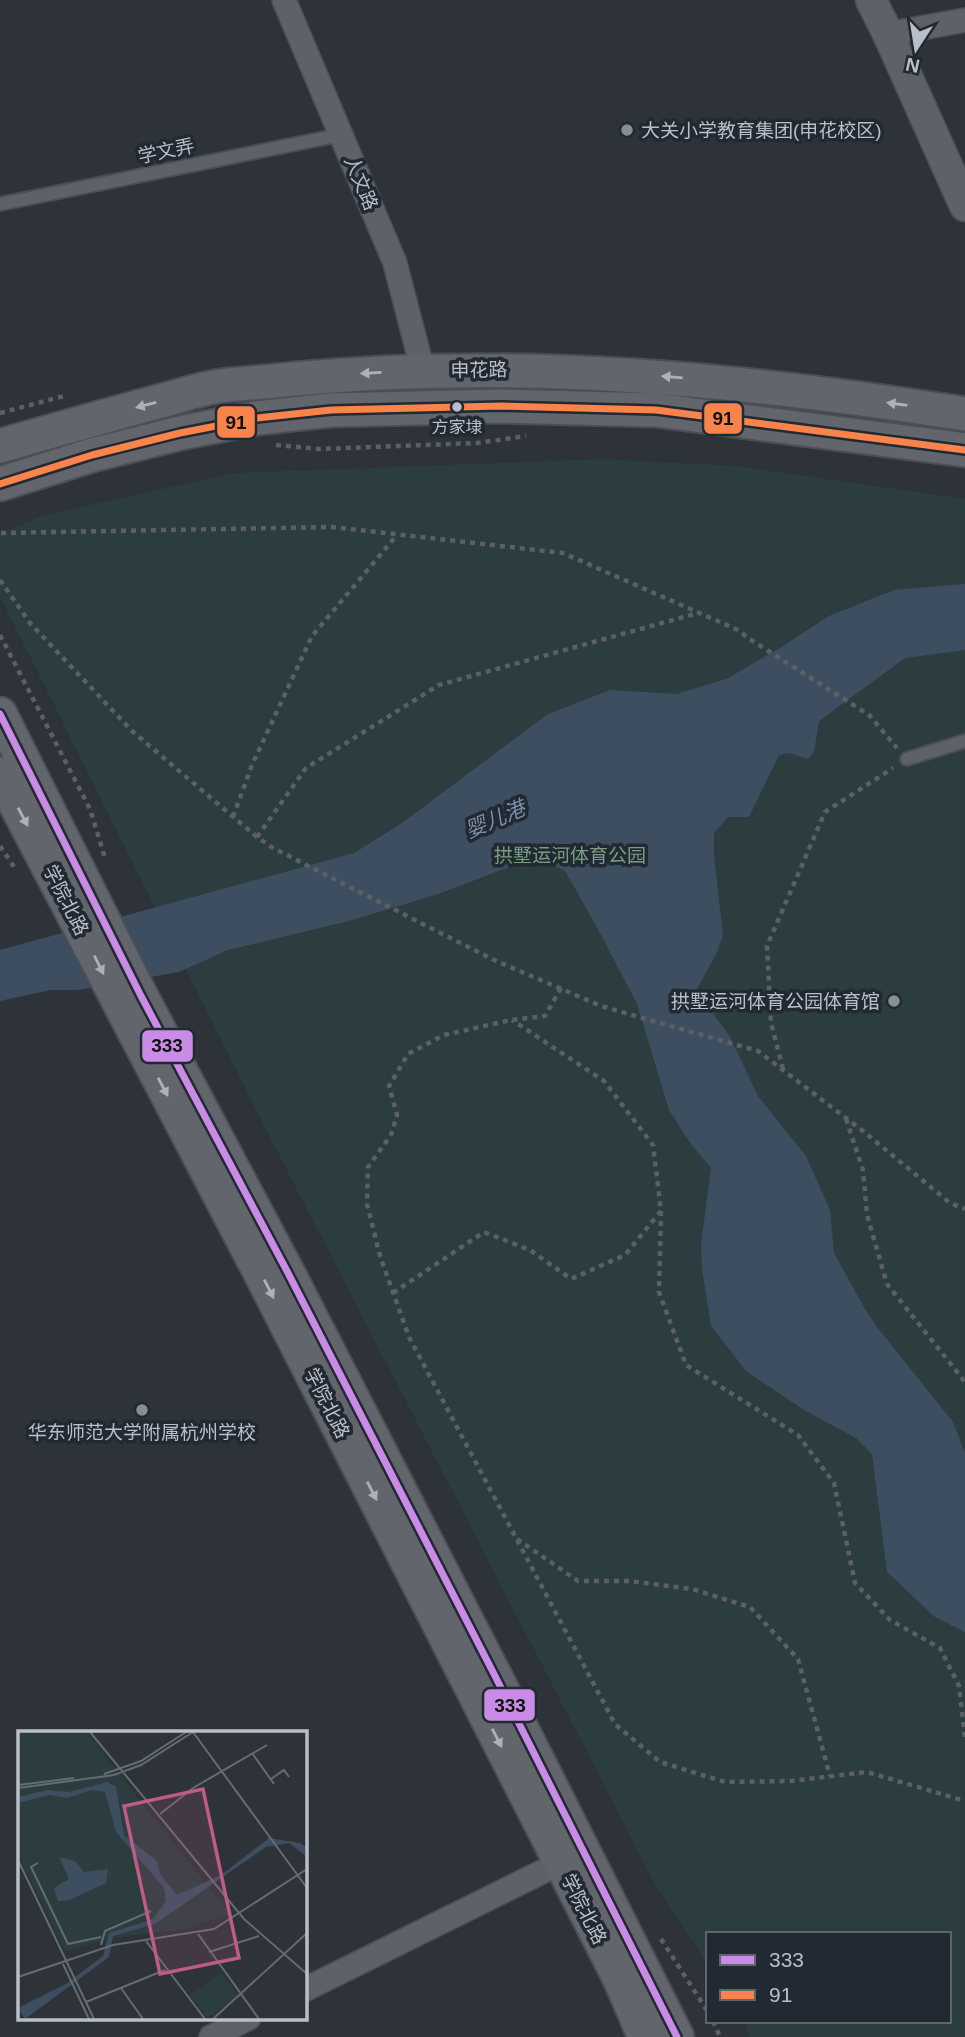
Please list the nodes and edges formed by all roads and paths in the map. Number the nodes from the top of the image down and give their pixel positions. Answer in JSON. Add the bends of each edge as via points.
{"nodes":[{"id":1,"x":284,"y":0,"type":"edge"},
{"id":2,"x":871,"y":0,"type":"edge"},
{"id":3,"x":965,"y":20,"type":"edge"},
{"id":4,"x":888,"y":34,"type":"junction"},
{"id":5,"x":340,"y":135,"type":"junction"},
{"id":6,"x":0,"y":204,"type":"edge"},
{"id":7,"x":965,"y":206,"type":"edge"},
{"id":8,"x":424,"y":371,"type":"junction"},
{"id":9,"x":965,"y":414,"type":"edge"},
{"id":10,"x":530,"y":436,"type":"dead end"},
{"id":11,"x":266,"y":444,"type":"dead end"},
{"id":12,"x":0,"y":446,"type":"edge"},
{"id":13,"x":965,"y":450,"type":"edge"},
{"id":14,"x":0,"y":484,"type":"edge"},
{"id":15,"x":1,"y":533,"type":"edge"},
{"id":16,"x":398,"y":535,"type":"junction"},
{"id":17,"x":0,"y":580,"type":"edge"},
{"id":18,"x":699,"y":613,"type":"junction"},
{"id":19,"x":0,"y":635,"type":"edge"},
{"id":20,"x":0,"y":714,"type":"edge"},
{"id":21,"x":965,"y":741,"type":"edge"},
{"id":22,"x":906,"y":759,"type":"junction"},
{"id":23,"x":0,"y":774,"type":"edge"},
{"id":24,"x":233,"y":817,"type":"junction"},
{"id":25,"x":257,"y":837,"type":"junction"},
{"id":26,"x":106,"y":860,"type":"dead end"},
{"id":27,"x":561,"y":988,"type":"junction"},
{"id":28,"x":130,"y":1000,"type":"junction"},
{"id":29,"x":512,"y":1020,"type":"junction"},
{"id":30,"x":783,"y":1071,"type":"junction"},
{"id":31,"x":846,"y":1119,"type":"junction"},
{"id":32,"x":965,"y":1209,"type":"edge"},
{"id":33,"x":661,"y":1211,"type":"junction"},
{"id":34,"x":394,"y":1293,"type":"junction"},
{"id":35,"x":965,"y":1382,"type":"edge"},
{"id":36,"x":516,"y":1539,"type":"junction"},
{"id":37,"x":965,"y":1738,"type":"edge"},
{"id":38,"x":830,"y":1776,"type":"junction"},
{"id":39,"x":965,"y":1801,"type":"edge"},
{"id":40,"x":560,"y":1863,"type":"junction"},
{"id":41,"x":306,"y":1989,"type":"edge"},
{"id":42,"x":245,"y":2020,"type":"edge"},
{"id":43,"x":211,"y":2037,"type":"edge"},
{"id":44,"x":645,"y":2037,"type":"edge"},
{"id":45,"x":677,"y":2037,"type":"edge"}],
"edges":[{"from":1,"to":5,"type":"street","name":"人文路"},
{"from":2,"to":4,"type":"street"},
{"from":3,"to":4,"type":"street"},
{"from":4,"to":7,"type":"street"},
{"from":5,"to":6,"type":"lane","name":"学文弄"},
{"from":5,"to":8,"type":"street","name":"人文路","via":[[395,263]]},
{"from":9,"to":8,"type":"main road","name":"申花路","one_way":true,"via":[[665,377],[504,369]]},
{"from":8,"to":12,"type":"main road","name":"申花路","one_way":true,"via":[[218,387]]},
{"from":10,"to":11,"type":"path","via":[[477,443],[320,449]]},
{"from":13,"to":14,"type":"main road","name":"申花路","via":[[656,410],[502,406],[331,410],[180,433]]},
{"from":15,"to":16,"type":"path","via":[[332,527]]},
{"from":16,"to":18,"type":"path","via":[[563,553]]},
{"from":16,"to":24,"type":"path","via":[[312,636]]},
{"from":17,"to":24,"type":"path","via":[[30,624],[132,731]]},
{"from":18,"to":22,"type":"path","via":[[738,630],[869,715]]},
{"from":18,"to":25,"type":"path","via":[[439,685],[306,768]]},
{"from":19,"to":26,"type":"path","via":[[90,809]]},
{"from":20,"to":28,"type":"main road","name":"学院北路","via":[[98,906]]},
{"from":21,"to":22,"type":"lane"},
{"from":22,"to":30,"type":"path","via":[[825,812],[768,946],[771,1023]]},
{"from":23,"to":28,"type":"main road","name":"学院北路","one_way":true},
{"from":24,"to":25,"type":"path"},
{"from":25,"to":27,"type":"path","via":[[494,960]]},
{"from":27,"to":29,"type":"path","via":[[545,1016]]},
{"from":27,"to":30,"type":"path","via":[[601,1006],[758,1051]]},
{"from":28,"to":40,"type":"main road","name":"学院北路","one_way":true,"via":[[263,1278]]},
{"from":28,"to":45,"type":"main road","name":"学院北路","via":[[314,1322]]},
{"from":29,"to":33,"type":"path","via":[[604,1081],[653,1145]]},
{"from":29,"to":34,"type":"path","via":[[444,1035],[408,1054],[389,1086],[397,1115],[391,1135],[368,1167],[367,1204]]},
{"from":30,"to":31,"type":"path"},
{"from":31,"to":32,"type":"path","via":[[950,1203]]},
{"from":31,"to":35,"type":"path","via":[[863,1170],[867,1215],[887,1284]]},
{"from":33,"to":34,"type":"path","via":[[625,1255],[571,1279],[530,1250],[484,1232]]},
{"from":33,"to":37,"type":"path","via":[[659,1292],[686,1364],[798,1435],[834,1483],[855,1583],[890,1620],[940,1648],[959,1686]]},
{"from":34,"to":36,"type":"path","via":[[409,1337]]},
{"from":36,"to":38,"type":"path","via":[[615,1724],[660,1762],[725,1782]]},
{"from":36,"to":38,"type":"path","via":[[578,1581],[629,1581],[692,1590],[750,1607],[798,1658]]},
{"from":38,"to":39,"type":"path","via":[[867,1772]]},
{"from":40,"to":41,"type":"street"},
{"from":40,"to":44,"type":"main road","name":"学院北路"},
{"from":42,"to":43,"type":"street"}]}
